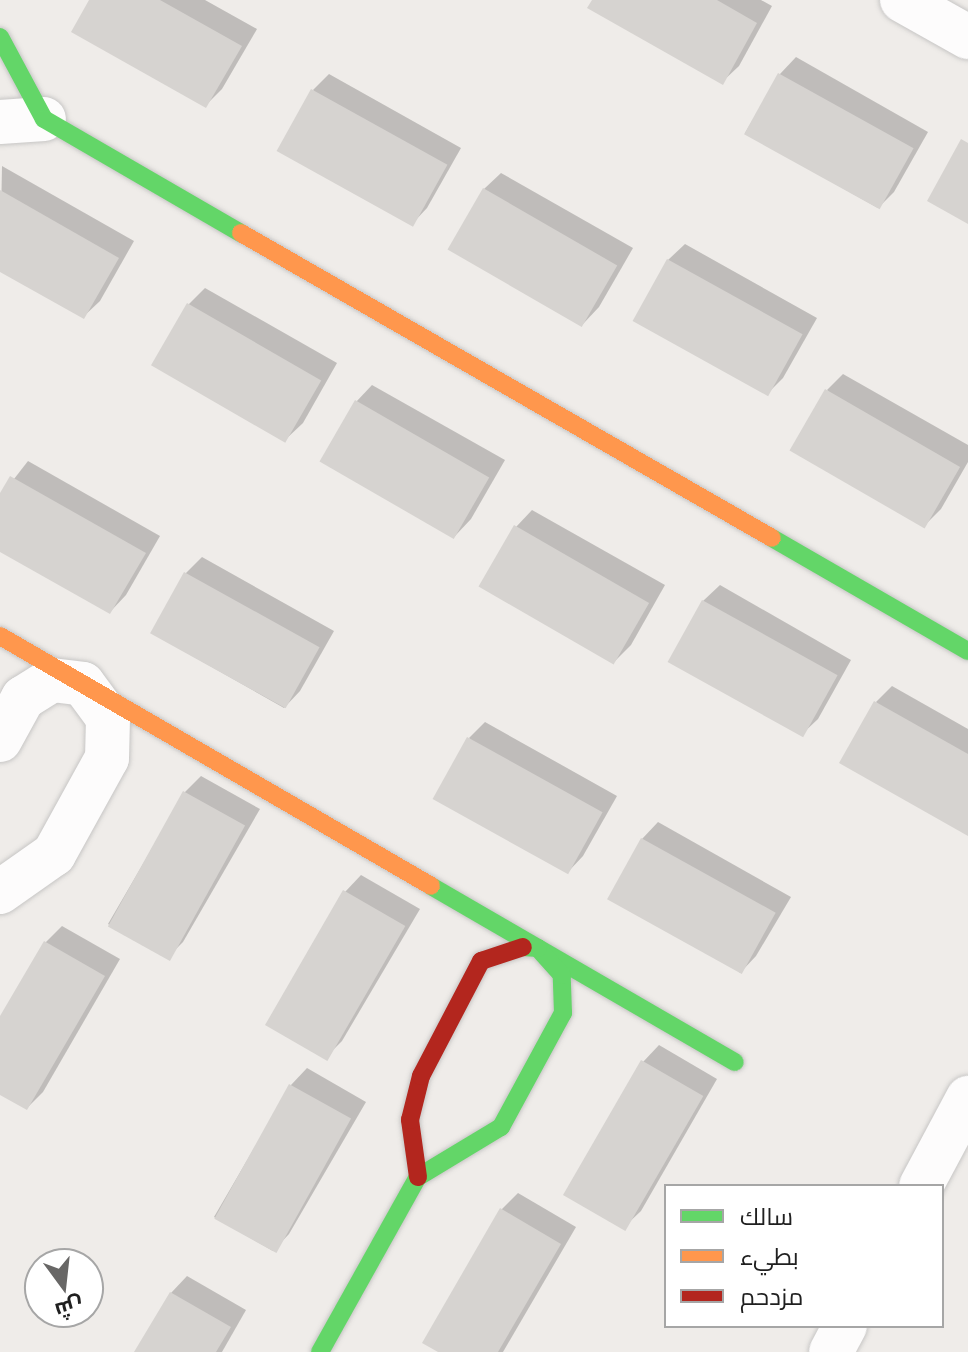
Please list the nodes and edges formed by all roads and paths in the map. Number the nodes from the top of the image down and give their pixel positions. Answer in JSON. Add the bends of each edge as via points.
{"nodes":[{"id":1,"x":902,"y":0,"type":"edge"},
{"id":2,"x":0,"y":37,"type":"edge"},
{"id":3,"x":968,"y":37,"type":"edge"},
{"id":4,"x":44,"y":119,"type":"junction"},
{"id":5,"x":0,"y":122,"type":"edge"},
{"id":6,"x":0,"y":636,"type":"edge"},
{"id":7,"x":968,"y":651,"type":"edge"},
{"id":8,"x":83,"y":684,"type":"junction"},
{"id":9,"x":0,"y":740,"type":"edge"},
{"id":10,"x":0,"y":892,"type":"edge"},
{"id":11,"x":538,"y":948,"type":"junction"},
{"id":12,"x":735,"y":1062,"type":"dead end"},
{"id":13,"x":968,"y":1098,"type":"edge"},
{"id":14,"x":418,"y":1177,"type":"junction"},
{"id":15,"x":922,"y":1184,"type":"edge"},
{"id":16,"x":844,"y":1328,"type":"edge"},
{"id":17,"x":320,"y":1352,"type":"edge"},
{"id":18,"x":831,"y":1352,"type":"edge"}],
"edges":[{"from":1,"to":3,"type":"street"},
{"from":2,"to":4,"type":"street"},
{"from":4,"to":5,"type":"street"},
{"from":4,"to":7,"type":"street"},
{"from":6,"to":8,"type":"street"},
{"from":8,"to":9,"type":"street","via":[[52,680],[23,698]]},
{"from":8,"to":10,"type":"street","via":[[108,718],[107,758],[54,854]]},
{"from":8,"to":11,"type":"street"},
{"from":11,"to":12,"type":"street"},
{"from":11,"to":14,"type":"street","via":[[517,947],[481,961],[474,974],[421,1076],[410,1120]]},
{"from":11,"to":14,"type":"street","via":[[562,975],[563,1013],[501,1127]]},
{"from":13,"to":15,"type":"street"},
{"from":14,"to":17,"type":"street"},
{"from":16,"to":18,"type":"street"}]}
